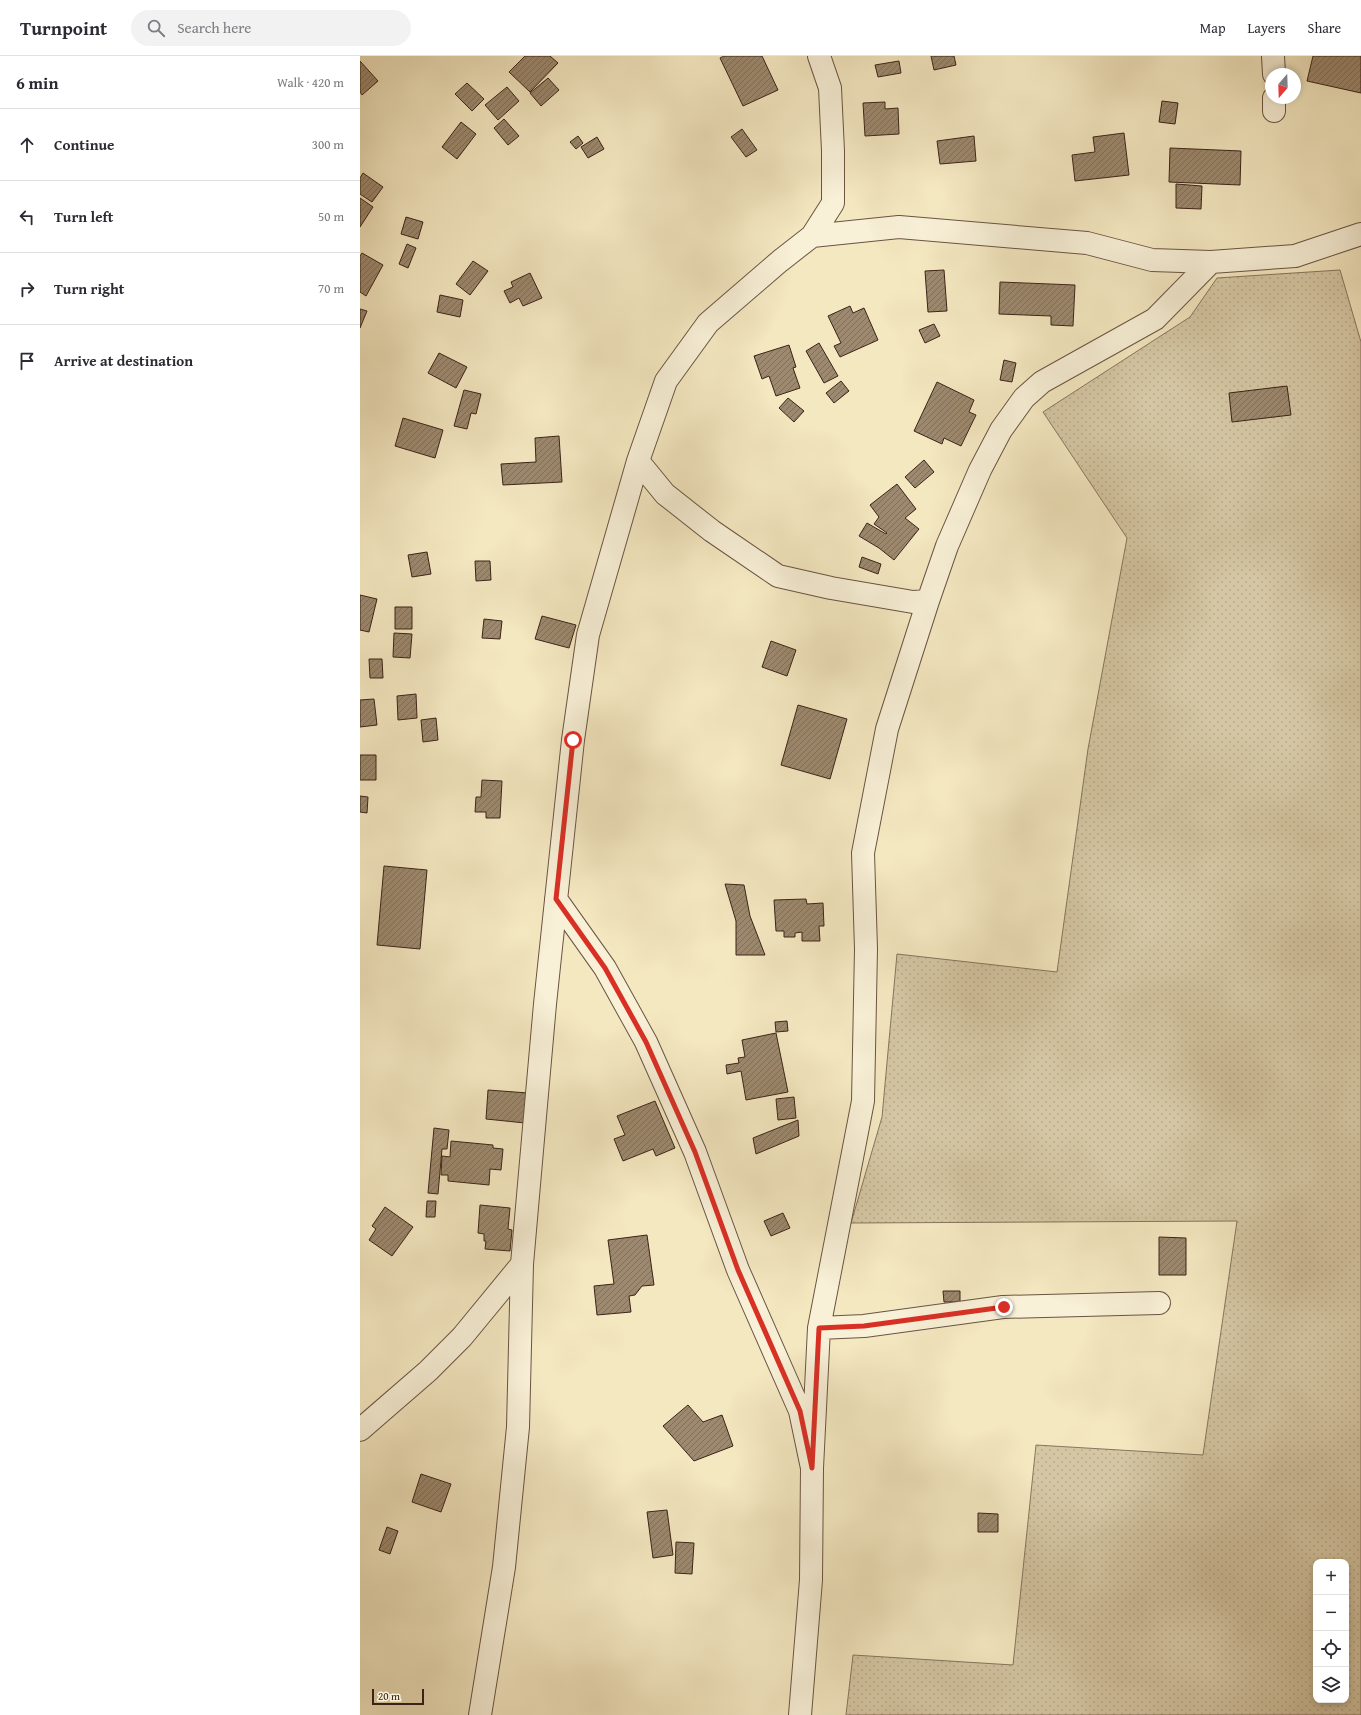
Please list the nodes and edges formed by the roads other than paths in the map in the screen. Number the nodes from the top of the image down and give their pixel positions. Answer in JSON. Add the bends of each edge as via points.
{"nodes":[{"id":1,"x":819,"y":56,"type":"edge"},
{"id":2,"x":1274,"y":56,"type":"edge"},
{"id":3,"x":1274,"y":68,"type":"edge"},
{"id":4,"x":1361,"y":234,"type":"edge"},
{"id":5,"x":812,"y":236,"type":"junction"},
{"id":6,"x":1210,"y":262,"type":"junction"},
{"id":7,"x":638,"y":461,"type":"junction"},
{"id":8,"x":928,"y":601,"type":"junction"},
{"id":9,"x":556,"y":899,"type":"junction"},
{"id":10,"x":522,"y":1264,"type":"junction"},
{"id":11,"x":1158,"y":1303,"type":"dead end"},
{"id":12,"x":819,"y":1328,"type":"junction"},
{"id":13,"x":360,"y":1430,"type":"edge"},
{"id":14,"x":812,"y":1468,"type":"junction"},
{"id":15,"x":480,"y":1715,"type":"edge"},
{"id":16,"x":800,"y":1715,"type":"edge"}],
"edges":[{"from":1,"to":5,"type":"street","via":[[830,88],[833,203]]},
{"from":2,"to":3,"type":"street"},
{"from":4,"to":6,"type":"street","via":[[1295,256]]},
{"from":5,"to":6,"type":"street","via":[[899,227],[1087,243],[1152,260]]},
{"from":5,"to":7,"type":"street","via":[[708,323],[666,381]]},
{"from":6,"to":8,"type":"street","via":[[1155,319],[1042,382],[1024,398],[1000,430],[980,470],[946,546]]},
{"from":7,"to":8,"type":"street","via":[[665,494],[712,531],[778,576],[913,602]]},
{"from":7,"to":9,"type":"street","via":[[588,635],[573,740]]},
{"from":8,"to":12,"type":"street","via":[[887,729],[863,853],[866,949],[863,1101]]},
{"from":9,"to":10,"type":"street"},
{"from":9,"to":14,"type":"street","via":[[605,968],[646,1042],[695,1152],[738,1270],[800,1411]]},
{"from":10,"to":13,"type":"street","via":[[462,1337],[428,1372]]},
{"from":10,"to":15,"type":"street","via":[[518,1428],[504,1567]]},
{"from":11,"to":12,"type":"street","via":[[1004,1307],[864,1326]]},
{"from":12,"to":14,"type":"street"},
{"from":14,"to":16,"type":"street","via":[[811,1580]]}]}
